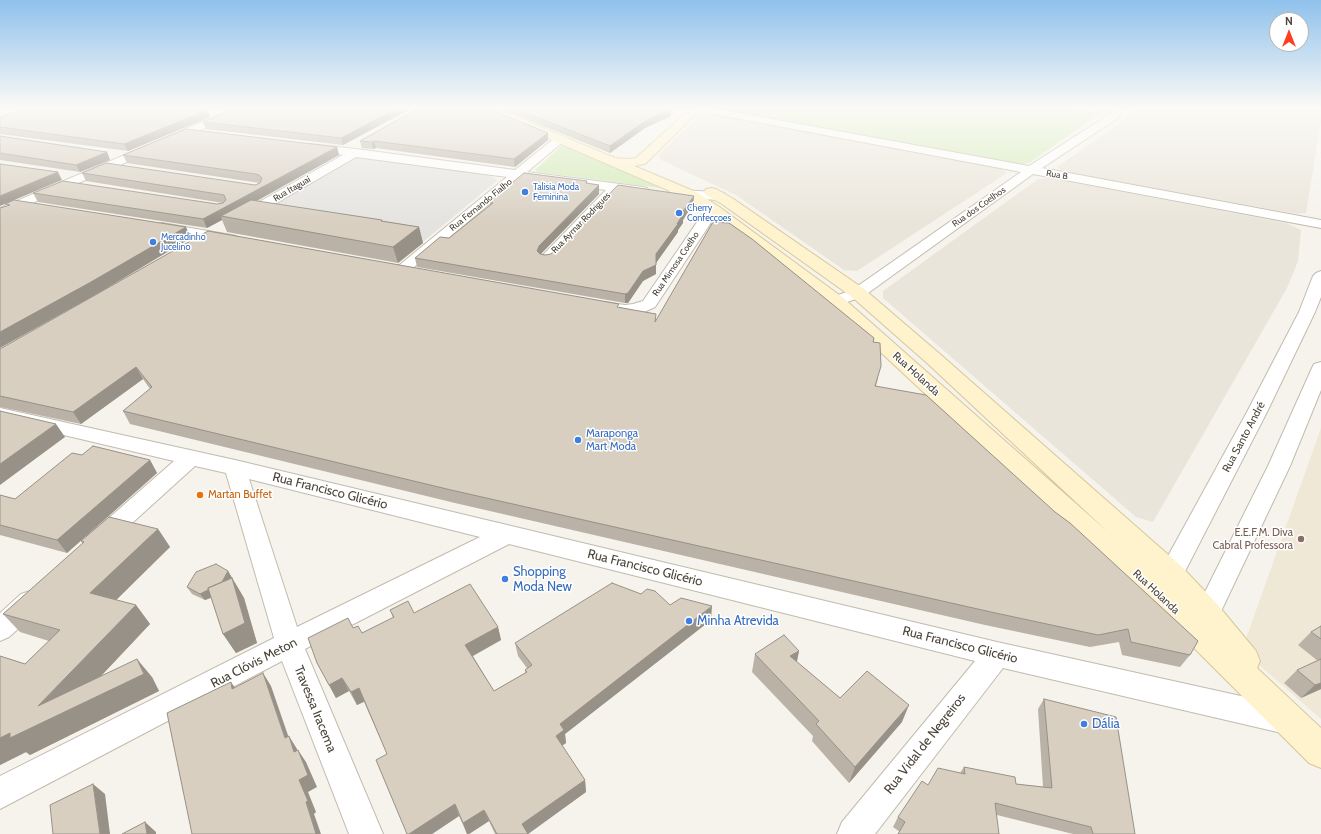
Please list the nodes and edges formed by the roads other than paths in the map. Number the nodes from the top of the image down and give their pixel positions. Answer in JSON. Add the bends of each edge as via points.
{"nodes":[{"id":1,"x":153,"y":147,"type":"edge"},
{"id":2,"x":334,"y":147,"type":"edge"},
{"id":3,"x":550,"y":147,"type":"edge"},
{"id":4,"x":584,"y":147,"type":"edge"},
{"id":5,"x":647,"y":147,"type":"edge"},
{"id":6,"x":907,"y":147,"type":"edge"},
{"id":7,"x":1066,"y":147,"type":"edge"},
{"id":8,"x":354,"y":148,"type":"junction"},
{"id":9,"x":107,"y":154,"type":"edge"},
{"id":10,"x":130,"y":157,"type":"junction"},
{"id":11,"x":628,"y":161,"type":"junction"},
{"id":12,"x":109,"y":166,"type":"junction"},
{"id":13,"x":133,"y":170,"type":"edge"},
{"id":14,"x":1031,"y":170,"type":"junction"},
{"id":15,"x":56,"y":174,"type":"edge"},
{"id":16,"x":518,"y":174,"type":"junction"},
{"id":17,"x":81,"y":178,"type":"junction"},
{"id":18,"x":67,"y":184,"type":"junction"},
{"id":19,"x":92,"y":188,"type":"edge"},
{"id":20,"x":615,"y":188,"type":"junction"},
{"id":21,"x":691,"y":195,"type":"junction"},
{"id":22,"x":716,"y":203,"type":"junction"},
{"id":23,"x":19,"y":205,"type":"junction"},
{"id":24,"x":46,"y":209,"type":"edge"},
{"id":25,"x":0,"y":213,"type":"edge"},
{"id":26,"x":1321,"y":224,"type":"edge"},
{"id":27,"x":148,"y":225,"type":"edge"},
{"id":28,"x":210,"y":235,"type":"junction"},
{"id":29,"x":242,"y":241,"type":"edge"},
{"id":30,"x":187,"y":247,"type":"edge"},
{"id":31,"x":546,"y":259,"type":"edge"},
{"id":32,"x":387,"y":267,"type":"edge"},
{"id":33,"x":402,"y":270,"type":"junction"},
{"id":34,"x":417,"y":272,"type":"edge"},
{"id":35,"x":1321,"y":276,"type":"edge"},
{"id":36,"x":858,"y":293,"type":"junction"},
{"id":37,"x":836,"y":301,"type":"junction"},
{"id":38,"x":587,"y":304,"type":"edge"},
{"id":39,"x":1321,"y":368,"type":"edge"},
{"id":40,"x":0,"y":414,"type":"edge"},
{"id":41,"x":191,"y":458,"type":"junction"},
{"id":42,"x":235,"y":468,"type":"junction"},
{"id":43,"x":508,"y":534,"type":"junction"},
{"id":44,"x":84,"y":554,"type":"edge"},
{"id":45,"x":1162,"y":581,"type":"junction"},
{"id":46,"x":48,"y":586,"type":"edge"},
{"id":47,"x":1203,"y":622,"type":"junction"},
{"id":48,"x":0,"y":629,"type":"edge"},
{"id":49,"x":289,"y":644,"type":"junction"},
{"id":50,"x":997,"y":654,"type":"junction"},
{"id":51,"x":1291,"y":721,"type":"junction"},
{"id":52,"x":1321,"y":751,"type":"edge"},
{"id":53,"x":0,"y":793,"type":"edge"},
{"id":54,"x":366,"y":834,"type":"edge"},
{"id":55,"x":854,"y":834,"type":"edge"}],
"edges":[{"from":1,"to":10,"type":"street"},
{"from":2,"to":8,"type":"street"},
{"from":3,"to":16,"type":"street","name":"Rua Fernando Fialho"},
{"from":4,"to":11,"type":"street","name":"Rua Holanda"},
{"from":5,"to":11,"type":"street"},
{"from":6,"to":14,"type":"street","name":"Rua B"},
{"from":7,"to":14,"type":"street","name":"Rua dos Coelhos"},
{"from":8,"to":16,"type":"street"},
{"from":8,"to":28,"type":"street","name":"Rua Itaguaí"},
{"from":9,"to":10,"type":"street"},
{"from":10,"to":12,"type":"street"},
{"from":11,"to":21,"type":"street","name":"Rua Holanda"},
{"from":11,"to":22,"type":"street","name":"Rua Holanda","via":[[697,185]]},
{"from":12,"to":13,"type":"street"},
{"from":12,"to":17,"type":"street"},
{"from":14,"to":26,"type":"street","name":"Rua B"},
{"from":14,"to":36,"type":"street","name":"Rua dos Coelhos"},
{"from":15,"to":17,"type":"street"},
{"from":16,"to":20,"type":"street"},
{"from":16,"to":33,"type":"street","name":"Rua Fernando Fialho"},
{"from":17,"to":18,"type":"street"},
{"from":18,"to":19,"type":"street"},
{"from":18,"to":23,"type":"street"},
{"from":20,"to":21,"type":"street"},
{"from":20,"to":31,"type":"street","name":"Rua Aymar Rodrigues"},
{"from":21,"to":22,"type":"street","name":"Rua Holanda"},
{"from":22,"to":36,"type":"street","name":"Rua Holanda"},
{"from":22,"to":37,"type":"street","name":"Rua Holanda"},
{"from":22,"to":38,"type":"street","name":"Rua Mimosa Coelho","via":[[649,304],[625,310]]},
{"from":23,"to":24,"type":"street"},
{"from":23,"to":25,"type":"street"},
{"from":27,"to":28,"type":"street"},
{"from":28,"to":29,"type":"street"},
{"from":28,"to":30,"type":"street","name":"Rua Itaguaí"},
{"from":32,"to":33,"type":"street"},
{"from":33,"to":34,"type":"street"},
{"from":35,"to":45,"type":"street","name":"Rua Santo André","via":[[1307,312],[1257,412]]},
{"from":36,"to":37,"type":"street","name":"Rua dos Coelhos"},
{"from":36,"to":45,"type":"street","name":"Rua Holanda","via":[[934,359]]},
{"from":37,"to":45,"type":"street","name":"Rua Holanda"},
{"from":39,"to":47,"type":"street","via":[[1279,466]]},
{"from":40,"to":41,"type":"street","name":"Rua Francisco Glicério"},
{"from":41,"to":42,"type":"street","name":"Rua Francisco Glicério"},
{"from":41,"to":44,"type":"street"},
{"from":42,"to":43,"type":"street","name":"Rua Francisco Glicério"},
{"from":42,"to":49,"type":"street","name":"Travessa Iracema"},
{"from":43,"to":49,"type":"street","name":"Rua Clóvis Meton"},
{"from":43,"to":50,"type":"street","name":"Rua Francisco Glicério"},
{"from":45,"to":47,"type":"street","name":"Rua Holanda"},
{"from":46,"to":48,"type":"street"},
{"from":47,"to":51,"type":"street","name":"Rua Holanda"},
{"from":49,"to":53,"type":"street","name":"Rua Clóvis Meton"},
{"from":49,"to":54,"type":"street","name":"Travessa Iracema"},
{"from":50,"to":51,"type":"street","name":"Rua Francisco Glicério"},
{"from":50,"to":55,"type":"street","name":"Rua Vidal de Negreiros"},
{"from":51,"to":52,"type":"street","name":"Rua Holanda"}]}
